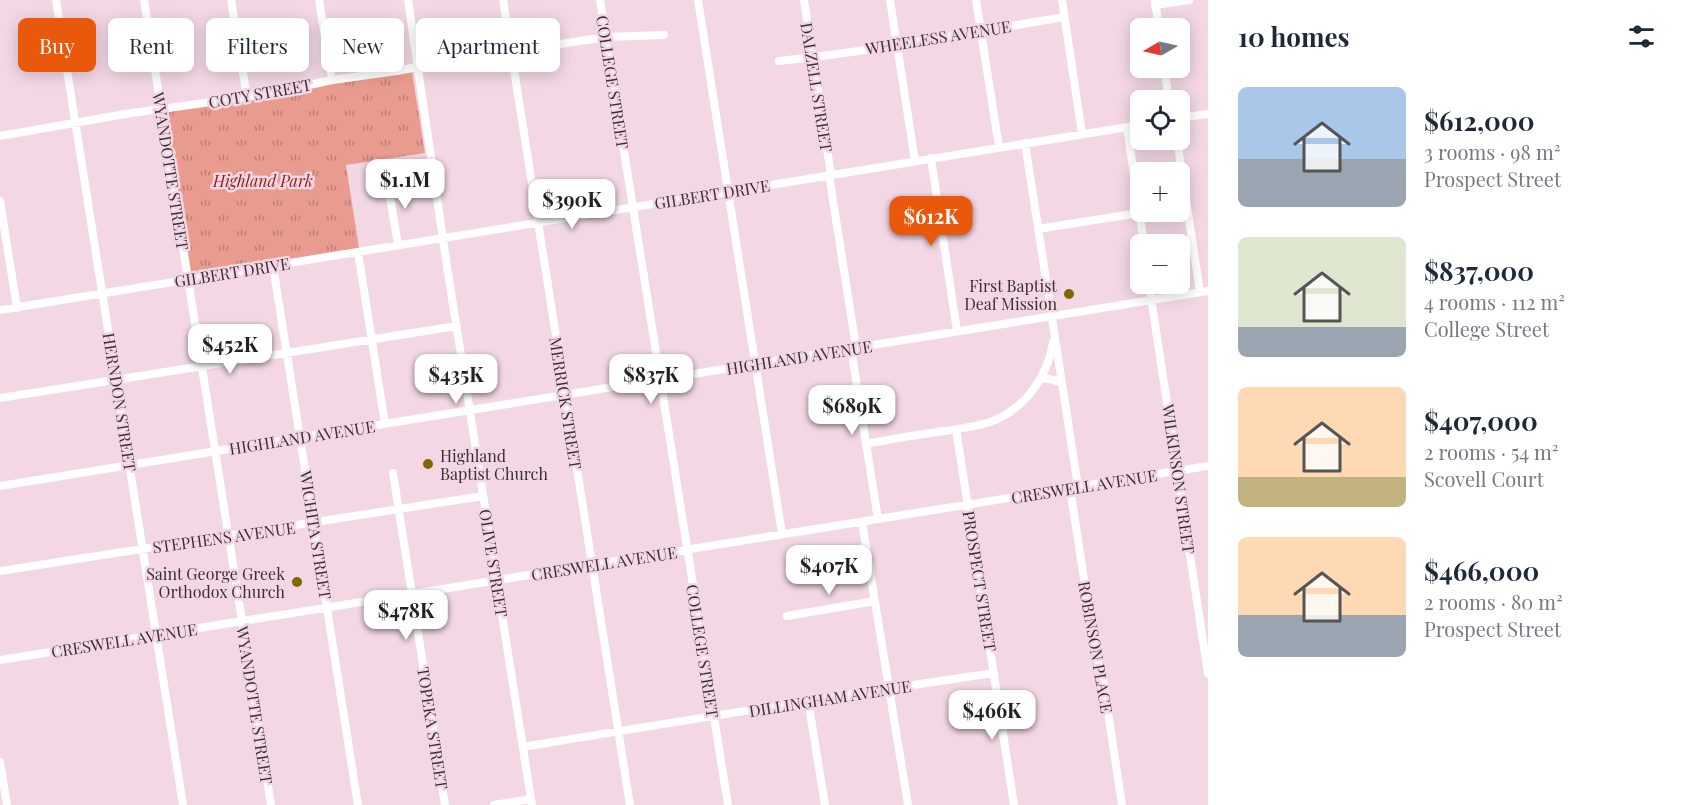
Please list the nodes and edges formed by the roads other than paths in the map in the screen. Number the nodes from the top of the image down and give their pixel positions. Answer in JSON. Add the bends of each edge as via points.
{"nodes":[{"id":1,"x":56,"y":0,"type":"edge"},
{"id":2,"x":144,"y":0,"type":"edge"},
{"id":3,"x":231,"y":0,"type":"edge"},
{"id":4,"x":319,"y":0,"type":"edge"},
{"id":5,"x":408,"y":0,"type":"edge"},
{"id":6,"x":503,"y":0,"type":"edge"},
{"id":7,"x":600,"y":0,"type":"edge"},
{"id":8,"x":698,"y":0,"type":"edge"},
{"id":9,"x":804,"y":0,"type":"edge"},
{"id":10,"x":890,"y":0,"type":"edge"},
{"id":11,"x":976,"y":0,"type":"edge"},
{"id":12,"x":1062,"y":0,"type":"edge"},
{"id":13,"x":1189,"y":0,"type":"edge"},
{"id":14,"x":1155,"y":3,"type":"edge"},
{"id":15,"x":1064,"y":17,"type":"junction"},
{"id":16,"x":506,"y":18,"type":"edge"},
{"id":17,"x":1157,"y":18,"type":"edge"},
{"id":18,"x":980,"y":30,"type":"junction"},
{"id":19,"x":663,"y":35,"type":"dead end"},
{"id":20,"x":606,"y":37,"type":"junction"},
{"id":21,"x":560,"y":45,"type":"edge"},
{"id":22,"x":897,"y":45,"type":"junction"},
{"id":23,"x":416,"y":54,"type":"edge"},
{"id":24,"x":813,"y":58,"type":"junction"},
{"id":25,"x":779,"y":61,"type":"dead end"},
{"id":26,"x":416,"y":67,"type":"edge"},
{"id":27,"x":419,"y":72,"type":"edge"},
{"id":28,"x":514,"y":72,"type":"edge"},
{"id":29,"x":332,"y":80,"type":"junction"},
{"id":30,"x":247,"y":97,"type":"junction"},
{"id":31,"x":161,"y":109,"type":"junction"},
{"id":32,"x":1208,"y":114,"type":"edge"},
{"id":33,"x":1190,"y":116,"type":"edge"},
{"id":34,"x":76,"y":123,"type":"junction"},
{"id":35,"x":1127,"y":127,"type":"junction"},
{"id":36,"x":1130,"y":127,"type":"edge"},
{"id":37,"x":1082,"y":134,"type":"junction"},
{"id":38,"x":0,"y":135,"type":"edge"},
{"id":39,"x":1025,"y":143,"type":"junction"},
{"id":40,"x":999,"y":147,"type":"junction"},
{"id":41,"x":1179,"y":150,"type":"edge"},
{"id":42,"x":931,"y":158,"type":"junction"},
{"id":43,"x":915,"y":161,"type":"junction"},
{"id":44,"x":1132,"y":162,"type":"edge"},
{"id":45,"x":830,"y":175,"type":"junction"},
{"id":46,"x":387,"y":179,"type":"dead end"},
{"id":47,"x":728,"y":192,"type":"junction"},
{"id":48,"x":0,"y":201,"type":"edge"},
{"id":49,"x":633,"y":207,"type":"junction"},
{"id":50,"x":1130,"y":214,"type":"edge"},
{"id":51,"x":537,"y":223,"type":"junction"},
{"id":52,"x":1038,"y":229,"type":"junction"},
{"id":53,"x":443,"y":238,"type":"junction"},
{"id":54,"x":398,"y":245,"type":"junction"},
{"id":55,"x":357,"y":252,"type":"junction"},
{"id":56,"x":273,"y":266,"type":"junction"},
{"id":57,"x":188,"y":280,"type":"junction"},
{"id":58,"x":1204,"y":291,"type":"edge"},
{"id":59,"x":103,"y":293,"type":"junction"},
{"id":60,"x":1151,"y":294,"type":"edge"},
{"id":61,"x":1152,"y":300,"type":"junction"},
{"id":62,"x":17,"y":308,"type":"junction"},
{"id":63,"x":0,"y":310,"type":"edge"},
{"id":64,"x":1051,"y":316,"type":"junction"},
{"id":65,"x":457,"y":326,"type":"junction"},
{"id":66,"x":957,"y":331,"type":"junction"},
{"id":67,"x":1054,"y":334,"type":"junction"},
{"id":68,"x":371,"y":339,"type":"junction"},
{"id":69,"x":854,"y":348,"type":"junction"},
{"id":70,"x":286,"y":353,"type":"junction"},
{"id":71,"x":755,"y":364,"type":"junction"},
{"id":72,"x":201,"y":366,"type":"junction"},
{"id":73,"x":1040,"y":379,"type":"junction"},
{"id":74,"x":116,"y":380,"type":"junction"},
{"id":75,"x":660,"y":380,"type":"junction"},
{"id":76,"x":1062,"y":384,"type":"junction"},
{"id":77,"x":565,"y":395,"type":"junction"},
{"id":78,"x":0,"y":398,"type":"edge"},
{"id":79,"x":470,"y":411,"type":"junction"},
{"id":80,"x":385,"y":424,"type":"junction"},
{"id":81,"x":956,"y":429,"type":"junction"},
{"id":82,"x":300,"y":438,"type":"junction"},
{"id":83,"x":866,"y":444,"type":"junction"},
{"id":84,"x":215,"y":451,"type":"junction"},
{"id":85,"x":130,"y":465,"type":"junction"},
{"id":86,"x":1208,"y":466,"type":"edge"},
{"id":87,"x":1178,"y":471,"type":"junction"},
{"id":88,"x":393,"y":473,"type":"dead end"},
{"id":89,"x":0,"y":486,"type":"edge"},
{"id":90,"x":1074,"y":488,"type":"junction"},
{"id":91,"x":483,"y":496,"type":"junction"},
{"id":92,"x":968,"y":505,"type":"junction"},
{"id":93,"x":399,"y":509,"type":"junction"},
{"id":94,"x":878,"y":519,"type":"junction"},
{"id":95,"x":862,"y":522,"type":"junction"},
{"id":96,"x":313,"y":523,"type":"junction"},
{"id":97,"x":782,"y":534,"type":"junction"},
{"id":98,"x":228,"y":536,"type":"junction"},
{"id":99,"x":143,"y":549,"type":"junction"},
{"id":100,"x":687,"y":549,"type":"junction"},
{"id":101,"x":592,"y":565,"type":"junction"},
{"id":102,"x":0,"y":571,"type":"edge"},
{"id":103,"x":497,"y":580,"type":"junction"},
{"id":104,"x":412,"y":594,"type":"junction"},
{"id":105,"x":875,"y":601,"type":"junction"},
{"id":106,"x":327,"y":608,"type":"junction"},
{"id":107,"x":787,"y":616,"type":"dead end"},
{"id":108,"x":242,"y":621,"type":"junction"},
{"id":109,"x":156,"y":635,"type":"junction"},
{"id":110,"x":0,"y":660,"type":"edge"},
{"id":111,"x":994,"y":674,"type":"junction"},
{"id":112,"x":1208,"y":674,"type":"edge"},
{"id":113,"x":889,"y":689,"type":"junction"},
{"id":114,"x":808,"y":700,"type":"junction"},
{"id":115,"x":713,"y":717,"type":"junction"},
{"id":116,"x":618,"y":731,"type":"junction"},
{"id":117,"x":523,"y":747,"type":"junction"},
{"id":118,"x":0,"y":762,"type":"edge"},
{"id":119,"x":532,"y":802,"type":"edge"},
{"id":120,"x":7,"y":805,"type":"edge"},
{"id":121,"x":183,"y":805,"type":"edge"},
{"id":122,"x":271,"y":805,"type":"edge"},
{"id":123,"x":358,"y":805,"type":"edge"},
{"id":124,"x":445,"y":805,"type":"edge"},
{"id":125,"x":494,"y":805,"type":"edge"},
{"id":126,"x":630,"y":805,"type":"edge"},
{"id":127,"x":728,"y":805,"type":"edge"},
{"id":128,"x":825,"y":805,"type":"edge"},
{"id":129,"x":908,"y":805,"type":"edge"},
{"id":130,"x":1014,"y":805,"type":"edge"},
{"id":131,"x":1122,"y":805,"type":"edge"}],
"edges":[{"from":1,"to":34,"type":"street","name":"HERNDON STREET"},
{"from":2,"to":31,"type":"street","name":"WYANDOTTE STREET"},
{"from":3,"to":30,"type":"street"},
{"from":4,"to":29,"type":"street"},
{"from":5,"to":23,"type":"street","name":"OLIVE STREET"},
{"from":6,"to":16,"type":"street","name":"MERRICK STREET"},
{"from":7,"to":20,"type":"street","name":"COLLEGE STREET"},
{"from":8,"to":47,"type":"street"},
{"from":9,"to":24,"type":"street","name":"DALZELL STREET"},
{"from":10,"to":22,"type":"street"},
{"from":11,"to":18,"type":"street"},
{"from":12,"to":15,"type":"street"},
{"from":13,"to":14,"type":"street"},
{"from":14,"to":17,"type":"street"},
{"from":15,"to":18,"type":"street","name":"WHEELESS AVENUE"},
{"from":15,"to":37,"type":"street"},
{"from":18,"to":22,"type":"street","name":"WHEELESS AVENUE"},
{"from":18,"to":40,"type":"street"},
{"from":19,"to":20,"type":"street","name":"COTY STREET"},
{"from":20,"to":21,"type":"street","name":"COTY STREET"},
{"from":20,"to":49,"type":"street","name":"COLLEGE STREET"},
{"from":22,"to":24,"type":"street","name":"WHEELESS AVENUE"},
{"from":22,"to":43,"type":"street"},
{"from":24,"to":25,"type":"street","name":"WHEELESS AVENUE"},
{"from":24,"to":45,"type":"street","name":"DALZELL STREET"},
{"from":26,"to":29,"type":"street","name":"COTY STREET"},
{"from":27,"to":53,"type":"street","name":"OLIVE STREET"},
{"from":28,"to":51,"type":"street","name":"MERRICK STREET"},
{"from":29,"to":30,"type":"street","name":"COTY STREET"},
{"from":30,"to":31,"type":"street","name":"COTY STREET"},
{"from":31,"to":34,"type":"street","name":"COTY STREET"},
{"from":31,"to":57,"type":"street","name":"WYANDOTTE STREET"},
{"from":32,"to":33,"type":"street"},
{"from":34,"to":38,"type":"street","name":"COTY STREET"},
{"from":34,"to":59,"type":"street","name":"HERNDON STREET"},
{"from":35,"to":36,"type":"street","name":"GILBERT DRIVE"},
{"from":35,"to":37,"type":"street","name":"GILBERT DRIVE"},
{"from":35,"to":44,"type":"street"},
{"from":37,"to":39,"type":"street","name":"GILBERT DRIVE"},
{"from":39,"to":40,"type":"street","name":"GILBERT DRIVE"},
{"from":39,"to":52,"type":"street","name":"ROBINSON PLACE"},
{"from":40,"to":42,"type":"street","name":"GILBERT DRIVE"},
{"from":41,"to":58,"type":"street"},
{"from":42,"to":43,"type":"street","name":"GILBERT DRIVE"},
{"from":42,"to":66,"type":"street"},
{"from":43,"to":45,"type":"street","name":"GILBERT DRIVE"},
{"from":45,"to":47,"type":"street","name":"GILBERT DRIVE"},
{"from":45,"to":69,"type":"street","name":"DALZELL STREET"},
{"from":46,"to":54,"type":"street"},
{"from":47,"to":49,"type":"street","name":"GILBERT DRIVE"},
{"from":47,"to":71,"type":"street"},
{"from":48,"to":62,"type":"street"},
{"from":49,"to":51,"type":"street","name":"GILBERT DRIVE"},
{"from":49,"to":75,"type":"street","name":"COLLEGE STREET"},
{"from":50,"to":52,"type":"street"},
{"from":51,"to":53,"type":"street","name":"GILBERT DRIVE"},
{"from":51,"to":77,"type":"street","name":"MERRICK STREET"},
{"from":52,"to":64,"type":"street","name":"ROBINSON PLACE"},
{"from":53,"to":54,"type":"street","name":"GILBERT DRIVE"},
{"from":53,"to":65,"type":"street","name":"OLIVE STREET"},
{"from":54,"to":55,"type":"street","name":"GILBERT DRIVE"},
{"from":55,"to":56,"type":"street","name":"GILBERT DRIVE"},
{"from":55,"to":68,"type":"street"},
{"from":56,"to":57,"type":"street","name":"GILBERT DRIVE"},
{"from":56,"to":70,"type":"street","name":"WICHITA STREET"},
{"from":57,"to":59,"type":"street","name":"GILBERT DRIVE"},
{"from":57,"to":72,"type":"street","name":"WYANDOTTE STREET"},
{"from":58,"to":61,"type":"street","name":"HIGHLAND AVENUE"},
{"from":59,"to":62,"type":"street","name":"GILBERT DRIVE"},
{"from":59,"to":74,"type":"street","name":"HERNDON STREET"},
{"from":60,"to":61,"type":"street","name":"WILKINSON STREET"},
{"from":61,"to":64,"type":"street","name":"HIGHLAND AVENUE"},
{"from":61,"to":87,"type":"street","name":"WILKINSON STREET"},
{"from":62,"to":63,"type":"street","name":"GILBERT DRIVE"},
{"from":64,"to":66,"type":"street","name":"HIGHLAND AVENUE"},
{"from":64,"to":67,"type":"street","name":"ROBINSON PLACE"},
{"from":65,"to":68,"type":"street"},
{"from":65,"to":79,"type":"street","name":"OLIVE STREET"},
{"from":66,"to":69,"type":"street","name":"HIGHLAND AVENUE"},
{"from":67,"to":73,"type":"street"},
{"from":67,"to":76,"type":"street","name":"ROBINSON PLACE"},
{"from":68,"to":70,"type":"street"},
{"from":68,"to":80,"type":"street"},
{"from":69,"to":71,"type":"street","name":"HIGHLAND AVENUE"},
{"from":69,"to":83,"type":"street","name":"DALZELL STREET"},
{"from":70,"to":72,"type":"street"},
{"from":70,"to":82,"type":"street","name":"WICHITA STREET"},
{"from":71,"to":75,"type":"street","name":"HIGHLAND AVENUE"},
{"from":71,"to":97,"type":"street"},
{"from":72,"to":74,"type":"street"},
{"from":72,"to":84,"type":"street","name":"WYANDOTTE STREET"},
{"from":73,"to":76,"type":"street"},
{"from":73,"to":81,"type":"street","via":[[1026,398],[1004,416]]},
{"from":74,"to":78,"type":"street"},
{"from":74,"to":85,"type":"street","name":"HERNDON STREET"},
{"from":75,"to":77,"type":"street","name":"HIGHLAND AVENUE"},
{"from":75,"to":100,"type":"street","name":"COLLEGE STREET"},
{"from":76,"to":90,"type":"street","name":"ROBINSON PLACE"},
{"from":77,"to":79,"type":"street","name":"HIGHLAND AVENUE"},
{"from":77,"to":101,"type":"street","name":"MERRICK STREET"},
{"from":79,"to":80,"type":"street","name":"HIGHLAND AVENUE"},
{"from":79,"to":91,"type":"street","name":"OLIVE STREET"},
{"from":80,"to":82,"type":"street","name":"HIGHLAND AVENUE"},
{"from":81,"to":83,"type":"street"},
{"from":81,"to":92,"type":"street","name":"PROSPECT STREET"},
{"from":82,"to":84,"type":"street","name":"HIGHLAND AVENUE"},
{"from":82,"to":96,"type":"street","name":"WICHITA STREET"},
{"from":83,"to":94,"type":"street","name":"DALZELL STREET"},
{"from":84,"to":85,"type":"street","name":"HIGHLAND AVENUE"},
{"from":84,"to":98,"type":"street","name":"WYANDOTTE STREET"},
{"from":85,"to":89,"type":"street","name":"HIGHLAND AVENUE"},
{"from":85,"to":99,"type":"street","name":"HERNDON STREET"},
{"from":86,"to":87,"type":"street","name":"CRESWELL AVENUE"},
{"from":87,"to":90,"type":"street","name":"CRESWELL AVENUE"},
{"from":87,"to":112,"type":"street","name":"WILKINSON STREET"},
{"from":88,"to":93,"type":"street","name":"TOPEKA STREET"},
{"from":90,"to":92,"type":"street","name":"CRESWELL AVENUE"},
{"from":90,"to":131,"type":"street","name":"ROBINSON PLACE","via":[[1095,651],[1102,672]]},
{"from":91,"to":93,"type":"street","name":"STEPHENS AVENUE"},
{"from":91,"to":103,"type":"street","name":"OLIVE STREET"},
{"from":92,"to":94,"type":"street","name":"CRESWELL AVENUE"},
{"from":92,"to":111,"type":"street","name":"PROSPECT STREET"},
{"from":93,"to":96,"type":"street","name":"STEPHENS AVENUE"},
{"from":93,"to":104,"type":"street","name":"TOPEKA STREET"},
{"from":94,"to":95,"type":"street","name":"CRESWELL AVENUE"},
{"from":95,"to":97,"type":"street","name":"CRESWELL AVENUE"},
{"from":95,"to":105,"type":"street"},
{"from":96,"to":98,"type":"street","name":"STEPHENS AVENUE"},
{"from":96,"to":106,"type":"street","name":"WICHITA STREET"},
{"from":97,"to":100,"type":"street","name":"CRESWELL AVENUE"},
{"from":98,"to":99,"type":"street","name":"STEPHENS AVENUE"},
{"from":98,"to":108,"type":"street","name":"WYANDOTTE STREET"},
{"from":99,"to":102,"type":"street","name":"STEPHENS AVENUE"},
{"from":99,"to":109,"type":"street","name":"HERNDON STREET"},
{"from":100,"to":101,"type":"street","name":"CRESWELL AVENUE"},
{"from":100,"to":115,"type":"street","name":"COLLEGE STREET"},
{"from":101,"to":103,"type":"street","name":"CRESWELL AVENUE"},
{"from":101,"to":116,"type":"street","name":"MERRICK STREET"},
{"from":103,"to":104,"type":"street","name":"CRESWELL AVENUE"},
{"from":103,"to":117,"type":"street","name":"OLIVE STREET"},
{"from":104,"to":106,"type":"street","name":"CRESWELL AVENUE"},
{"from":104,"to":124,"type":"street","name":"TOPEKA STREET"},
{"from":105,"to":107,"type":"street"},
{"from":105,"to":113,"type":"street"},
{"from":106,"to":108,"type":"street","name":"CRESWELL AVENUE"},
{"from":106,"to":123,"type":"street","name":"WICHITA STREET"},
{"from":108,"to":109,"type":"street","name":"CRESWELL AVENUE"},
{"from":108,"to":122,"type":"street","name":"WYANDOTTE STREET"},
{"from":109,"to":110,"type":"street","name":"CRESWELL AVENUE"},
{"from":109,"to":121,"type":"street","name":"HERNDON STREET"},
{"from":111,"to":113,"type":"street","name":"DILLINGHAM AVENUE"},
{"from":111,"to":130,"type":"street","name":"PROSPECT STREET"},
{"from":113,"to":114,"type":"street","name":"DILLINGHAM AVENUE"},
{"from":113,"to":129,"type":"street"},
{"from":114,"to":115,"type":"street","name":"DILLINGHAM AVENUE"},
{"from":114,"to":128,"type":"street"},
{"from":115,"to":116,"type":"street","name":"DILLINGHAM AVENUE"},
{"from":115,"to":127,"type":"street","name":"COLLEGE STREET"},
{"from":116,"to":117,"type":"street","name":"DILLINGHAM AVENUE"},
{"from":116,"to":126,"type":"street","name":"MERRICK STREET"},
{"from":117,"to":119,"type":"street","name":"OLIVE STREET"},
{"from":118,"to":120,"type":"street"},
{"from":119,"to":125,"type":"street"}]}
